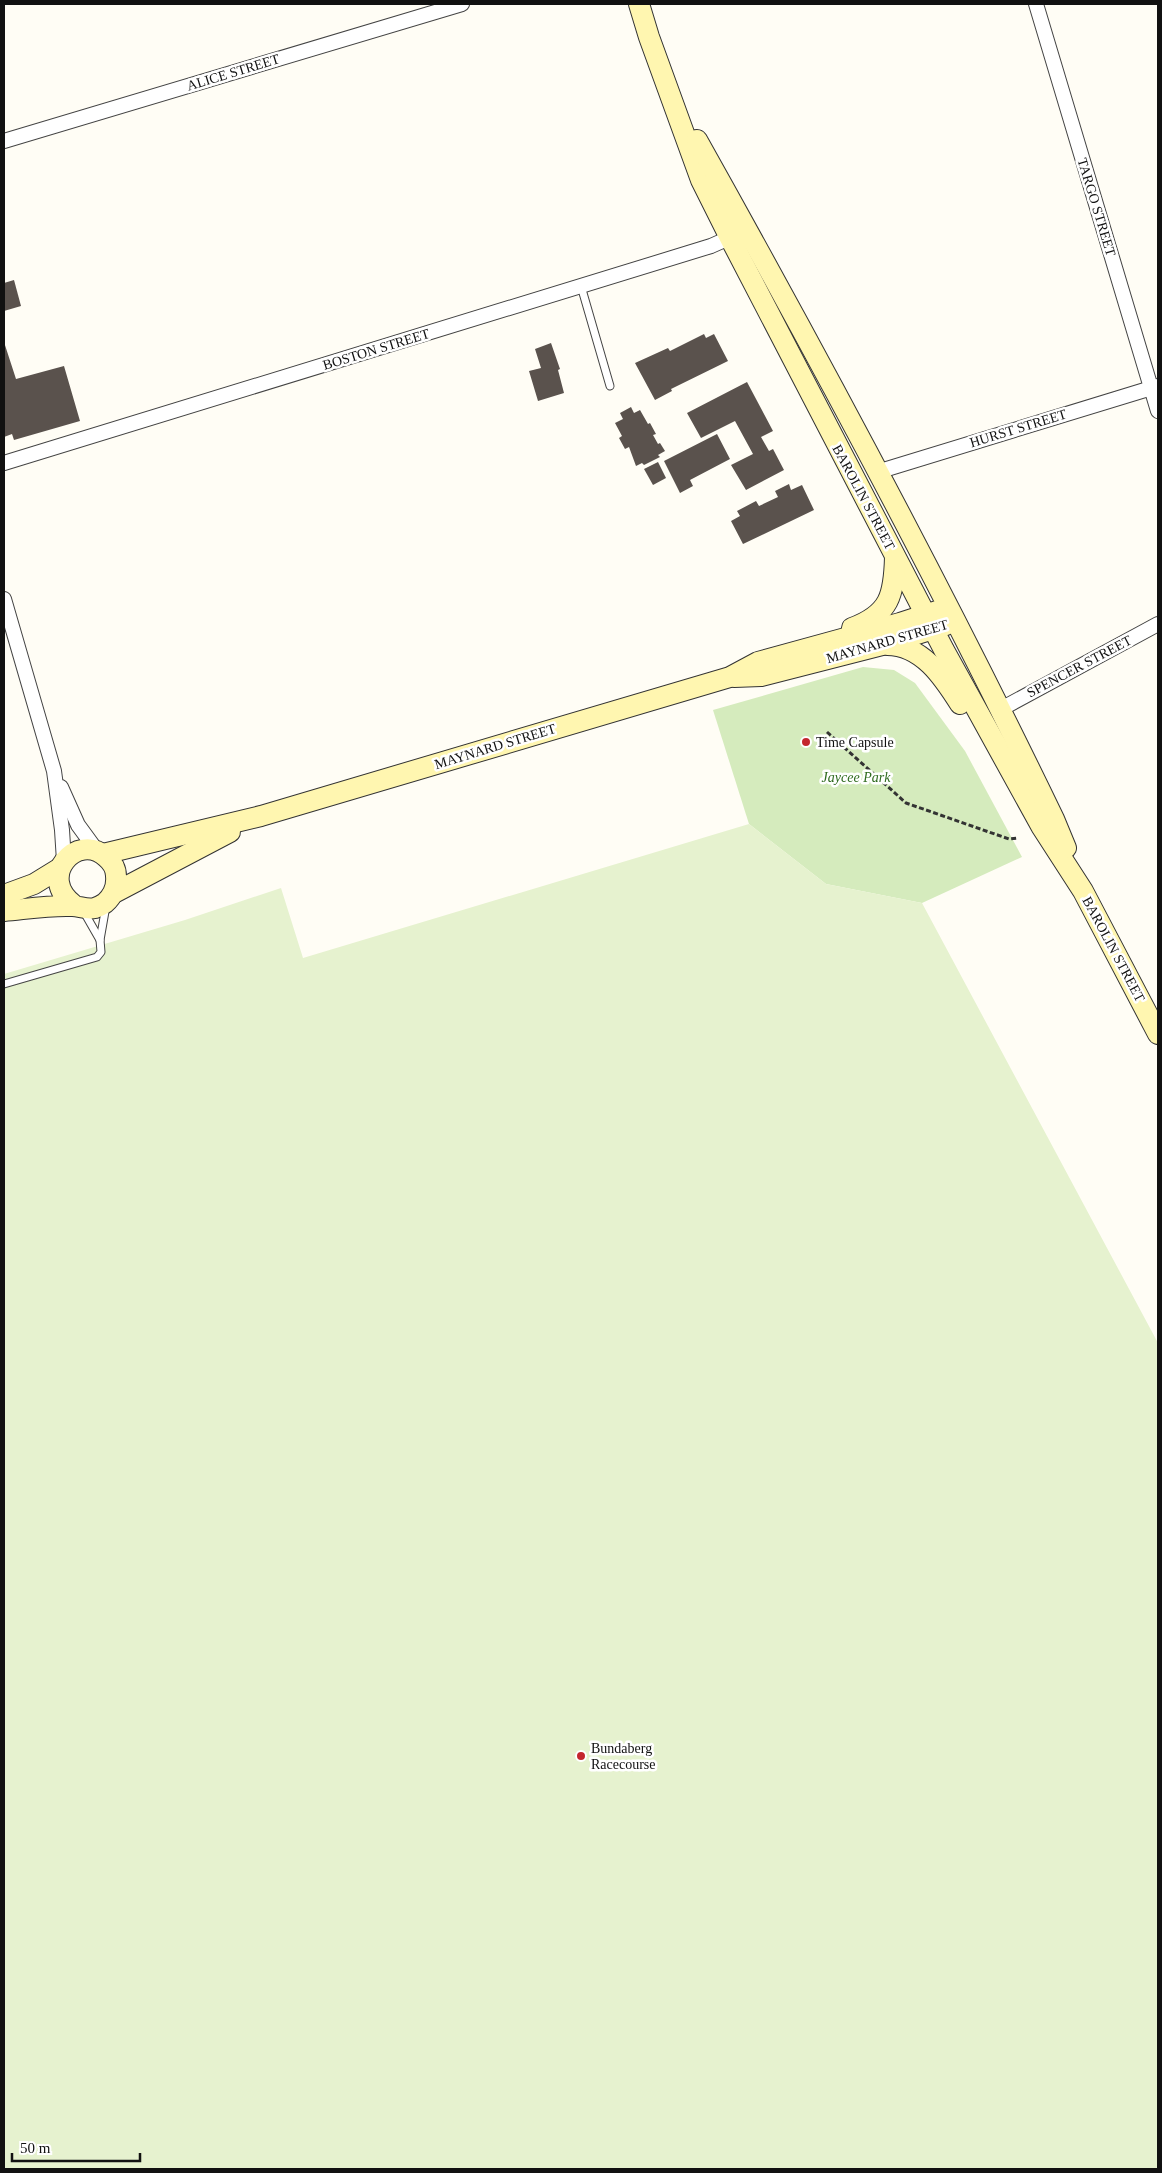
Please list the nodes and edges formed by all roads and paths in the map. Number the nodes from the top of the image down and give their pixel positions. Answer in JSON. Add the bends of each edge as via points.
{"nodes":[{"id":1,"x":462,"y":4,"type":"edge"},
{"id":2,"x":639,"y":4,"type":"edge"},
{"id":3,"x":1036,"y":4,"type":"edge"},
{"id":4,"x":4,"y":141,"type":"edge"},
{"id":5,"x":738,"y":234,"type":"junction"},
{"id":6,"x":580,"y":286,"type":"junction"},
{"id":7,"x":610,"y":386,"type":"dead end"},
{"id":8,"x":1155,"y":387,"type":"edge"},
{"id":9,"x":1158,"y":411,"type":"edge"},
{"id":10,"x":4,"y":464,"type":"edge"},
{"id":11,"x":877,"y":472,"type":"junction"},
{"id":12,"x":895,"y":556,"type":"junction"},
{"id":13,"x":4,"y":598,"type":"edge"},
{"id":14,"x":952,"y":614,"type":"junction"},
{"id":15,"x":929,"y":622,"type":"junction"},
{"id":16,"x":1158,"y":624,"type":"edge"},
{"id":17,"x":8,"y":626,"type":"edge"},
{"id":18,"x":882,"y":645,"type":"junction"},
{"id":19,"x":804,"y":649,"type":"junction"},
{"id":20,"x":730,"y":677,"type":"junction"},
{"id":21,"x":1001,"y":709,"type":"junction"},
{"id":22,"x":827,"y":732,"type":"dead end"},
{"id":23,"x":54,"y":771,"type":"junction"},
{"id":24,"x":1022,"y":791,"type":"junction"},
{"id":25,"x":261,"y":816,"type":"junction"},
{"id":26,"x":1018,"y":838,"type":"dead end"},
{"id":27,"x":100,"y":853,"type":"junction"},
{"id":28,"x":62,"y":864,"type":"junction"},
{"id":29,"x":1083,"y":891,"type":"junction"},
{"id":30,"x":4,"y":895,"type":"edge"},
{"id":31,"x":110,"y":897,"type":"junction"},
{"id":32,"x":78,"y":907,"type":"junction"},
{"id":33,"x":4,"y":911,"type":"edge"},
{"id":34,"x":100,"y":940,"type":"junction"},
{"id":35,"x":4,"y":984,"type":"edge"},
{"id":36,"x":1158,"y":1034,"type":"edge"}],
"edges":[{"from":1,"to":4,"type":"street","name":"ALICE STREET"},
{"from":2,"to":5,"type":"main road","name":"BAROLIN STREET","via":[[701,180]]},
{"from":3,"to":8,"type":"street","name":"TARGO STREET"},
{"from":5,"to":6,"type":"street","name":"BOSTON STREET","via":[[711,246]]},
{"from":5,"to":11,"type":"main road","name":"BAROLIN STREET"},
{"from":5,"to":12,"type":"main road","name":"BAROLIN STREET"},
{"from":6,"to":7,"type":"lane"},
{"from":6,"to":10,"type":"street","name":"BOSTON STREET"},
{"from":8,"to":9,"type":"street","name":"TARGO STREET"},
{"from":8,"to":11,"type":"street","name":"HURST STREET"},
{"from":11,"to":14,"type":"main road","name":"BAROLIN STREET"},
{"from":12,"to":15,"type":"main road","name":"BAROLIN STREET"},
{"from":12,"to":19,"type":"main road","via":[[892,594],[881,610],[866,623]]},
{"from":13,"to":17,"type":"street"},
{"from":14,"to":15,"type":"main road","name":"MAYNARD STREET"},
{"from":14,"to":21,"type":"main road","name":"BAROLIN STREET"},
{"from":15,"to":18,"type":"main road","name":"MAYNARD STREET"},
{"from":15,"to":19,"type":"main road","name":"MAYNARD STREET"},
{"from":15,"to":24,"type":"main road","name":"BAROLIN STREET"},
{"from":16,"to":21,"type":"street","name":"SPENCER STREET"},
{"from":17,"to":23,"type":"street"},
{"from":18,"to":20,"type":"main road","name":"MAYNARD STREET","via":[[761,676]]},
{"from":18,"to":24,"type":"main road","via":[[915,651],[939,674],[986,746]]},
{"from":19,"to":20,"type":"main road","name":"MAYNARD STREET","via":[[758,662]]},
{"from":20,"to":25,"type":"main road","name":"MAYNARD STREET"},
{"from":21,"to":29,"type":"main road","name":"BAROLIN STREET","via":[[1054,819]]},
{"from":22,"to":26,"type":"path","via":[[906,803],[1009,839]]},
{"from":23,"to":27,"type":"street","via":[[78,825]]},
{"from":23,"to":28,"type":"street","via":[[62,830]]},
{"from":24,"to":29,"type":"main road","name":"BAROLIN STREET"},
{"from":25,"to":27,"type":"main road","name":"MAYNARD STREET"},
{"from":25,"to":31,"type":"main road","name":"MAYNARD STREET"},
{"from":27,"to":28,"type":"main road","via":[[79,851]]},
{"from":27,"to":31,"type":"main road","via":[[111,862],[116,872],[117,882]]},
{"from":28,"to":30,"type":"main road","via":[[34,884]]},
{"from":28,"to":32,"type":"main road","via":[[58,878],[60,889],[66,899]]},
{"from":29,"to":36,"type":"main road","name":"BAROLIN STREET"},
{"from":31,"to":32,"type":"main road","via":[[95,908]]},
{"from":31,"to":34,"type":"lane"},
{"from":32,"to":33,"type":"main road"},
{"from":32,"to":34,"type":"lane","via":[[91,921]]},
{"from":34,"to":35,"type":"lane","via":[[101,952],[93,959]]}]}
